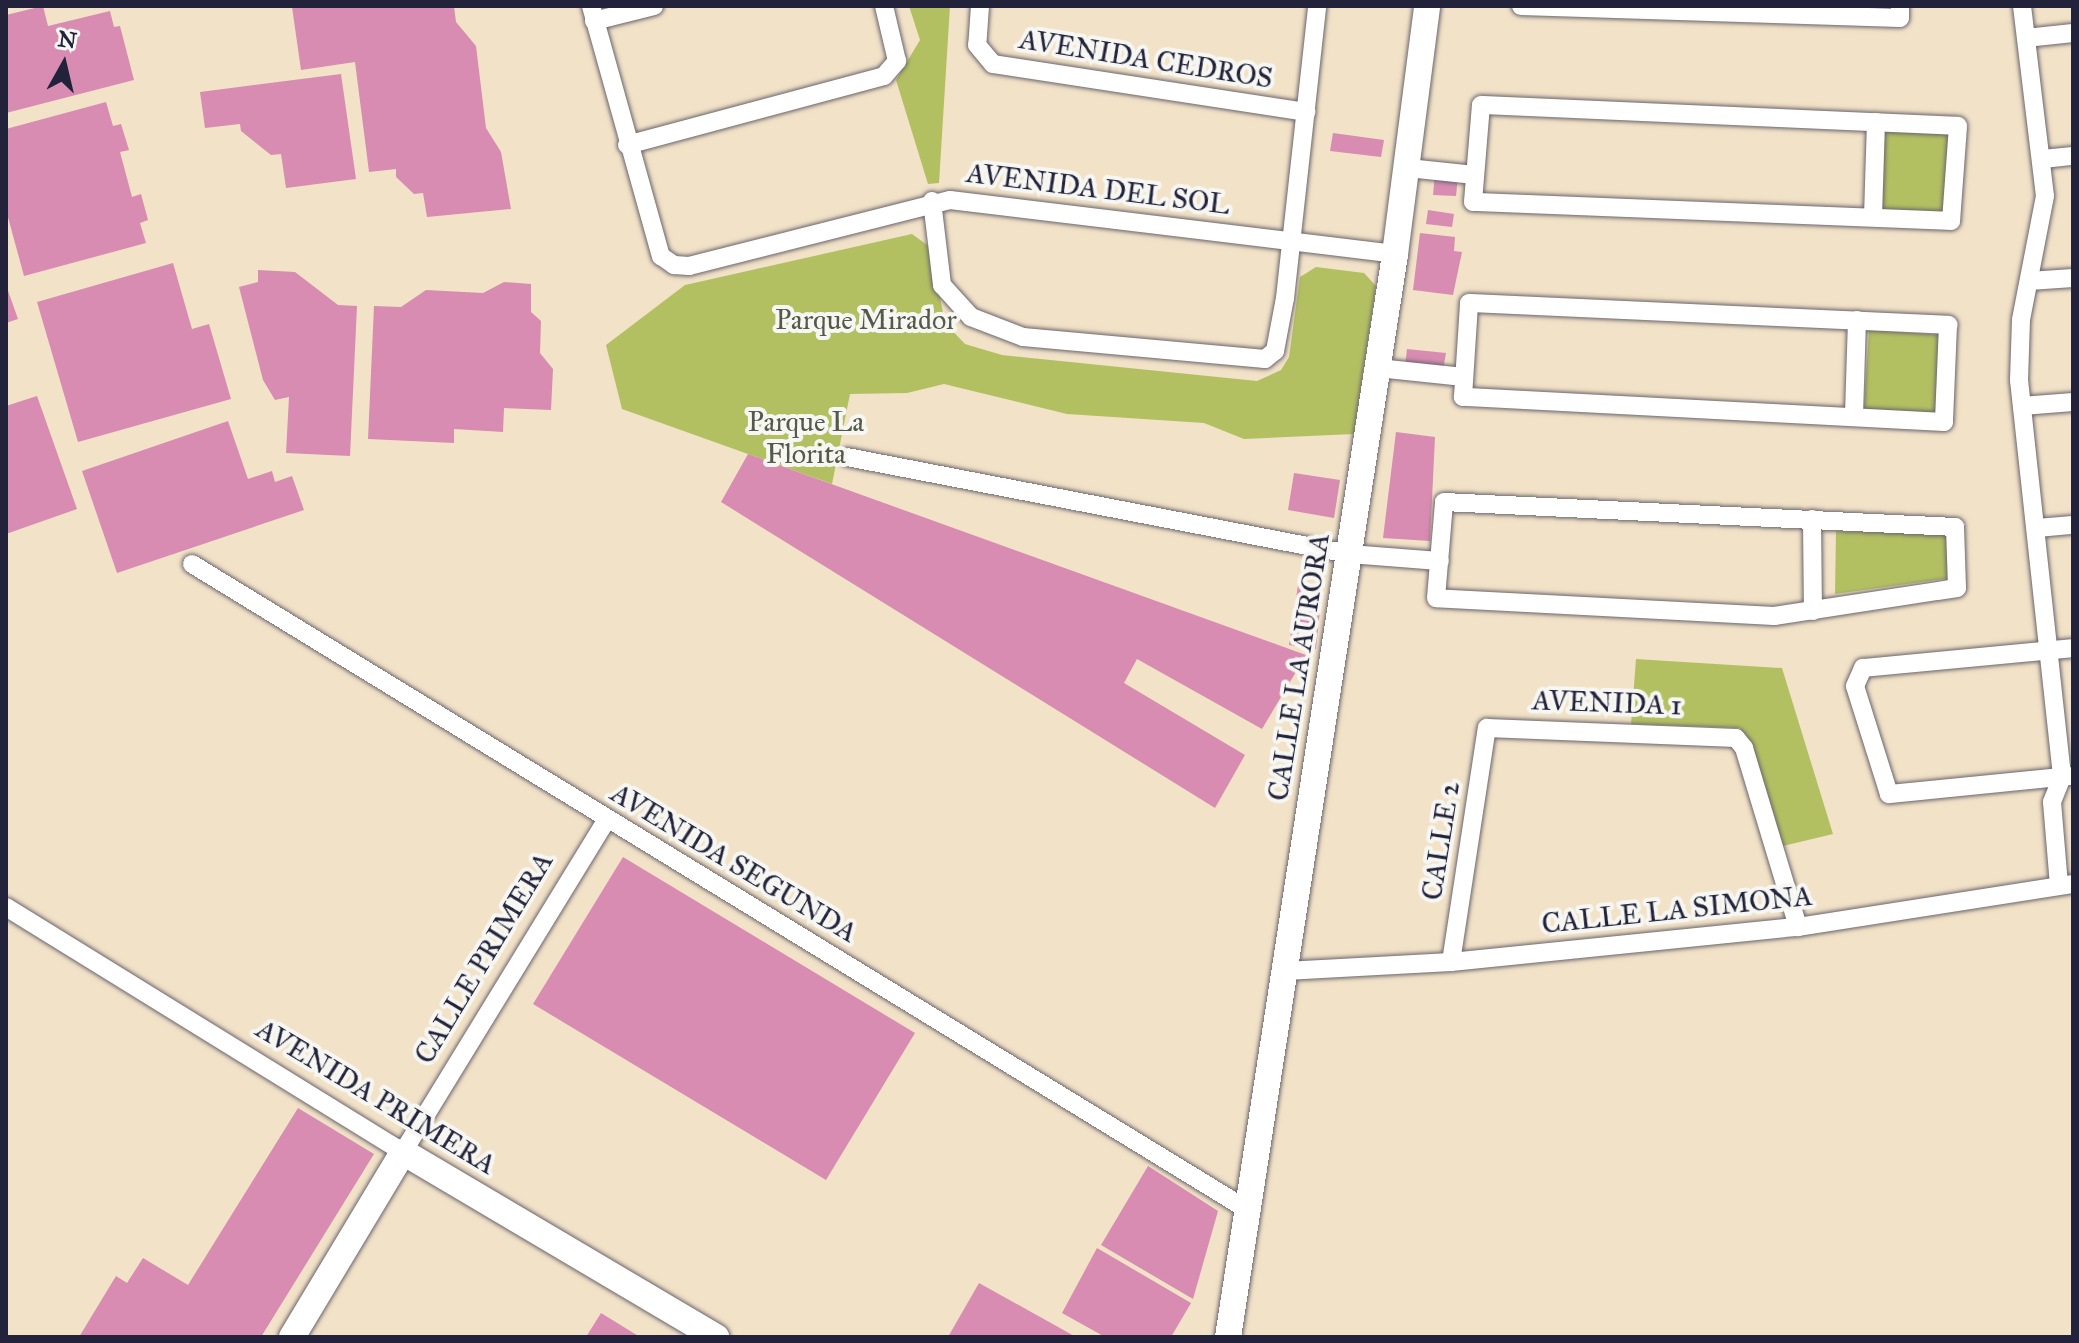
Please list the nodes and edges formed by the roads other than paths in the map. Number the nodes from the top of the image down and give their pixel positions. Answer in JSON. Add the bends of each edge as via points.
{"nodes":[{"id":1,"x":654,"y":6,"type":"edge"},
{"id":2,"x":884,"y":6,"type":"edge"},
{"id":3,"x":980,"y":6,"type":"edge"},
{"id":4,"x":1317,"y":6,"type":"edge"},
{"id":5,"x":1427,"y":6,"type":"edge"},
{"id":6,"x":1521,"y":6,"type":"edge"},
{"id":7,"x":1900,"y":6,"type":"edge"},
{"id":8,"x":2022,"y":6,"type":"edge"},
{"id":9,"x":592,"y":13,"type":"edge"},
{"id":10,"x":2073,"y":33,"type":"edge"},
{"id":11,"x":2026,"y":38,"type":"junction"},
{"id":12,"x":1306,"y":112,"type":"junction"},
{"id":13,"x":1876,"y":122,"type":"junction"},
{"id":14,"x":627,"y":145,"type":"junction"},
{"id":15,"x":2073,"y":156,"type":"edge"},
{"id":16,"x":2043,"y":159,"type":"junction"},
{"id":17,"x":1408,"y":168,"type":"junction"},
{"id":18,"x":1475,"y":175,"type":"junction"},
{"id":19,"x":932,"y":201,"type":"junction"},
{"id":20,"x":1873,"y":217,"type":"junction"},
{"id":21,"x":1292,"y":241,"type":"junction"},
{"id":22,"x":1395,"y":254,"type":"junction"},
{"id":23,"x":2073,"y":278,"type":"edge"},
{"id":24,"x":2029,"y":281,"type":"junction"},
{"id":25,"x":1857,"y":320,"type":"junction"},
{"id":26,"x":1378,"y":368,"type":"junction"},
{"id":27,"x":1464,"y":377,"type":"junction"},
{"id":28,"x":2073,"y":402,"type":"edge"},
{"id":29,"x":2022,"y":406,"type":"junction"},
{"id":30,"x":1854,"y":415,"type":"junction"},
{"id":31,"x":847,"y":457,"type":"dead end"},
{"id":32,"x":1812,"y":519,"type":"junction"},
{"id":33,"x":2073,"y":525,"type":"edge"},
{"id":34,"x":2037,"y":528,"type":"junction"},
{"id":35,"x":1349,"y":554,"type":"junction"},
{"id":36,"x":1440,"y":561,"type":"junction"},
{"id":37,"x":192,"y":564,"type":"dead end"},
{"id":38,"x":1813,"y":611,"type":"junction"},
{"id":39,"x":2073,"y":648,"type":"edge"},
{"id":40,"x":2052,"y":650,"type":"junction"},
{"id":41,"x":1487,"y":728,"type":"joint"},
{"id":42,"x":2069,"y":782,"type":"edge"},
{"id":43,"x":607,"y":819,"type":"junction"},
{"id":44,"x":2066,"y":884,"type":"edge"},
{"id":45,"x":6,"y":907,"type":"edge"},
{"id":46,"x":1798,"y":927,"type":"junction"},
{"id":47,"x":1451,"y":962,"type":"junction"},
{"id":48,"x":1285,"y":971,"type":"junction"},
{"id":49,"x":403,"y":1152,"type":"junction"},
{"id":50,"x":1248,"y":1210,"type":"junction"},
{"id":51,"x":292,"y":1337,"type":"edge"},
{"id":52,"x":716,"y":1337,"type":"edge"},
{"id":53,"x":1228,"y":1337,"type":"edge"}],
"edges":[{"from":1,"to":9,"type":"street"},
{"from":2,"to":14,"type":"street","via":[[897,61],[884,76]]},
{"from":3,"to":12,"type":"street","name":"AVENIDA CEDROS","via":[[977,45],[993,64]]},
{"from":4,"to":12,"type":"street"},
{"from":5,"to":17,"type":"street","name":"CALLE LA AURORA"},
{"from":6,"to":7,"type":"street","via":[[1900,18]]},
{"from":8,"to":11,"type":"street"},
{"from":9,"to":14,"type":"street"},
{"from":10,"to":11,"type":"street"},
{"from":11,"to":16,"type":"street"},
{"from":12,"to":21,"type":"street"},
{"from":13,"to":18,"type":"street","via":[[1481,105]]},
{"from":13,"to":20,"type":"street"},
{"from":13,"to":20,"type":"street","via":[[1958,126],[1951,221]]},
{"from":14,"to":19,"type":"street","name":"AVENIDA DEL SOL","via":[[661,256],[674,265],[689,266]]},
{"from":15,"to":16,"type":"street"},
{"from":16,"to":24,"type":"street","via":[[2045,196]]},
{"from":17,"to":18,"type":"street"},
{"from":17,"to":22,"type":"street","name":"CALLE LA AURORA"},
{"from":18,"to":20,"type":"street","via":[[1473,202]]},
{"from":19,"to":21,"type":"street","name":"AVENIDA DEL SOL","via":[[975,201]]},
{"from":19,"to":21,"type":"street","via":[[942,285],[953,303],[996,328],[1064,343],[1265,359],[1275,351]]},
{"from":21,"to":22,"type":"street","name":"AVENIDA DEL SOL"},
{"from":22,"to":26,"type":"street","name":"CALLE LA AURORA"},
{"from":23,"to":24,"type":"street"},
{"from":24,"to":29,"type":"street","via":[[2018,353]]},
{"from":25,"to":27,"type":"street","via":[[1469,303]]},
{"from":25,"to":30,"type":"street"},
{"from":25,"to":30,"type":"street","via":[[1948,325],[1948,339],[1944,422]]},
{"from":26,"to":27,"type":"street"},
{"from":26,"to":35,"type":"street","name":"CALLE LA AURORA"},
{"from":27,"to":30,"type":"street","via":[[1463,397]]},
{"from":28,"to":29,"type":"street"},
{"from":29,"to":34,"type":"street"},
{"from":31,"to":35,"type":"street"},
{"from":32,"to":36,"type":"street","via":[[1444,502]]},
{"from":32,"to":38,"type":"street"},
{"from":32,"to":38,"type":"street","via":[[1955,527],[1957,588]]},
{"from":33,"to":34,"type":"street"},
{"from":34,"to":40,"type":"street"},
{"from":35,"to":36,"type":"street"},
{"from":35,"to":48,"type":"street","name":"CALLE LA AURORA"},
{"from":36,"to":38,"type":"street","via":[[1436,598],[1774,616]]},
{"from":37,"to":43,"type":"street","name":"AVENIDA SEGUNDA"},
{"from":39,"to":40,"type":"street"},
{"from":40,"to":42,"type":"street"},
{"from":40,"to":42,"type":"street","via":[[1863,668],[1855,686],[1889,794]]},
{"from":41,"to":46,"type":"street","name":"AVENIDA 1","via":[[1725,734],[1744,748]]},
{"from":41,"to":47,"type":"street","name":"CALLE 2"},
{"from":42,"to":44,"type":"street","via":[[2052,802]]},
{"from":43,"to":49,"type":"street","name":"CALLE PRIMERA"},
{"from":43,"to":50,"type":"street","name":"AVENIDA SEGUNDA"},
{"from":44,"to":46,"type":"street","name":"CALLE LA SIMONA"},
{"from":45,"to":49,"type":"street","name":"AVENIDA PRIMERA"},
{"from":46,"to":47,"type":"street","name":"CALLE LA SIMONA"},
{"from":47,"to":48,"type":"street","name":"CALLE LA SIMONA"},
{"from":48,"to":50,"type":"street","name":"CALLE LA AURORA"},
{"from":49,"to":51,"type":"street","name":"CALLE PRIMERA"},
{"from":49,"to":52,"type":"street","name":"AVENIDA PRIMERA"},
{"from":50,"to":53,"type":"street","name":"CALLE LA AURORA"}]}
